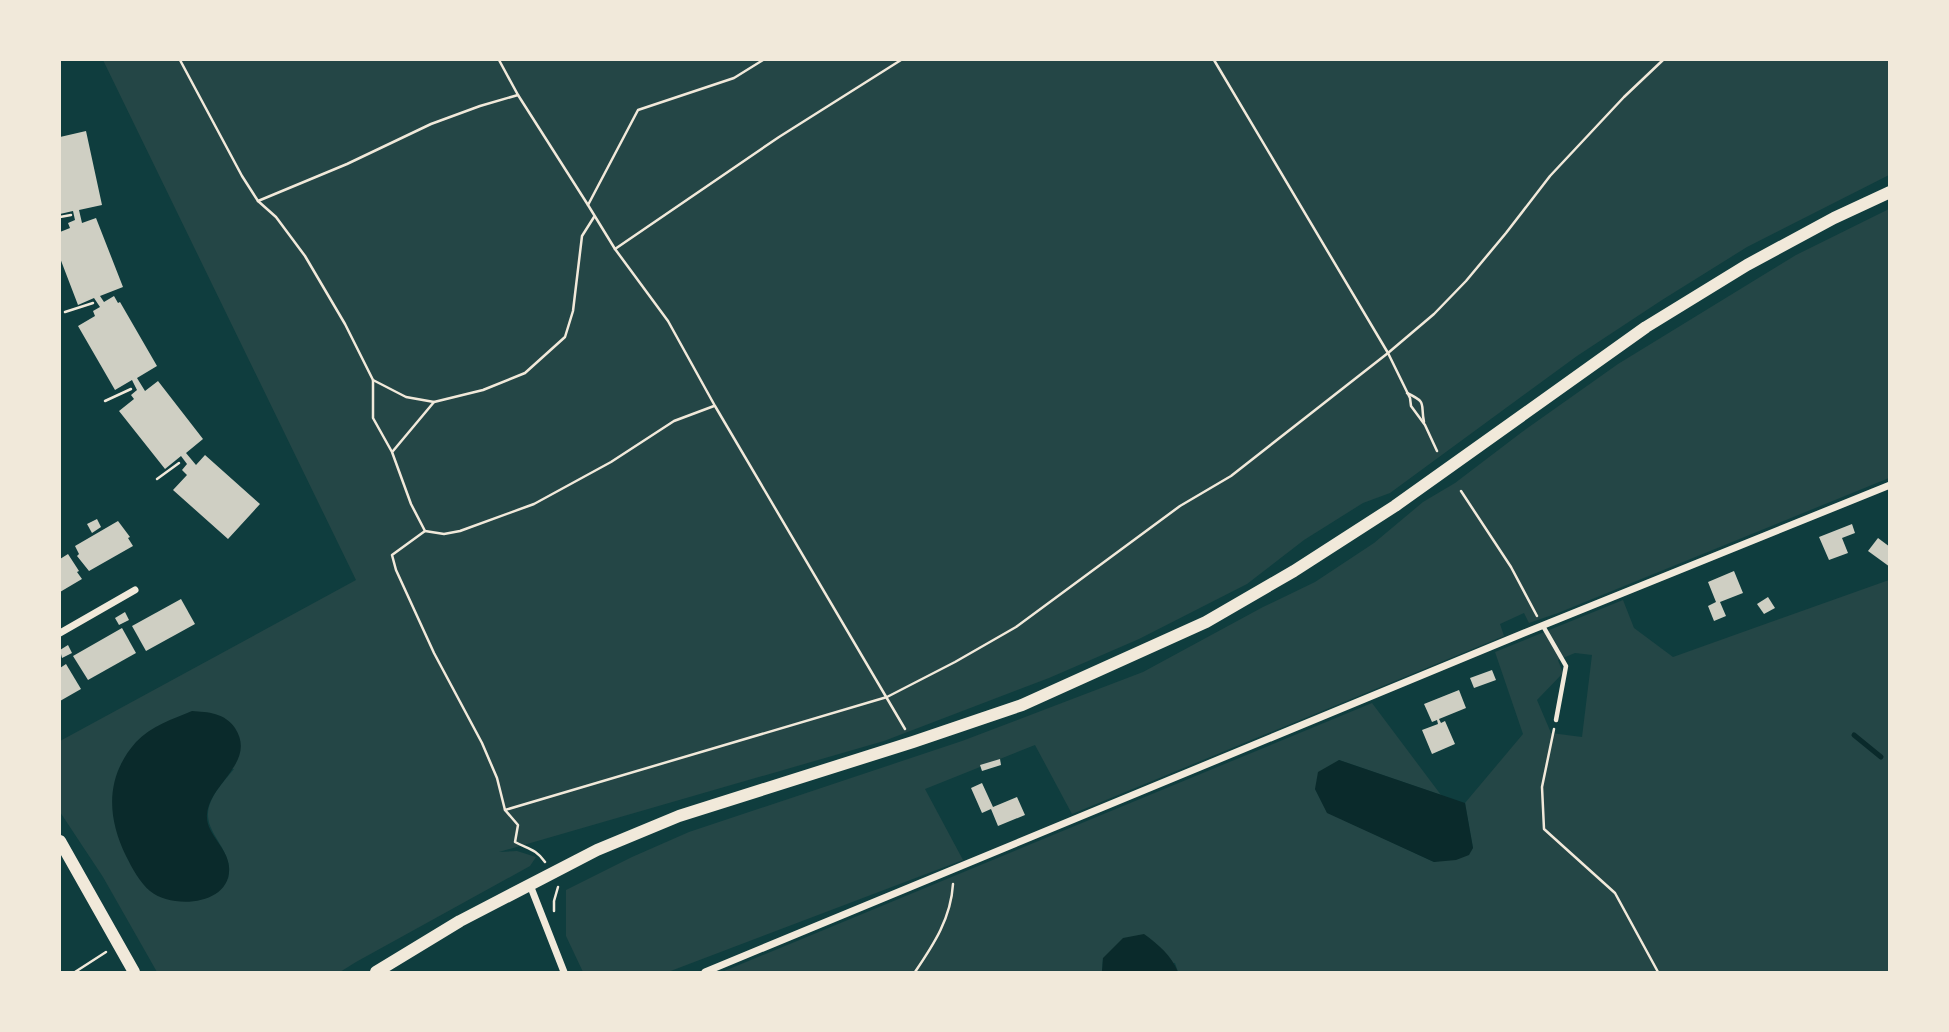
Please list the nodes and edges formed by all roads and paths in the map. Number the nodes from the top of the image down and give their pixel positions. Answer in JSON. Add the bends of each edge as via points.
{"nodes":[{"id":1,"x":180,"y":60,"type":"edge"},
{"id":2,"x":499,"y":60,"type":"edge"},
{"id":3,"x":762,"y":60,"type":"edge"},
{"id":4,"x":901,"y":60,"type":"edge"},
{"id":5,"x":1214,"y":60,"type":"edge"},
{"id":6,"x":1663,"y":60,"type":"edge"},
{"id":7,"x":518,"y":95,"type":"junction"},
{"id":8,"x":1889,"y":192,"type":"edge"},
{"id":9,"x":258,"y":201,"type":"junction"},
{"id":10,"x":588,"y":205,"type":"junction"},
{"id":11,"x":71,"y":215,"type":"dead end"},
{"id":12,"x":594,"y":216,"type":"junction"},
{"id":13,"x":60,"y":217,"type":"edge"},
{"id":14,"x":615,"y":249,"type":"junction"},
{"id":15,"x":93,"y":303,"type":"dead end"},
{"id":16,"x":65,"y":312,"type":"dead end"},
{"id":17,"x":1388,"y":354,"type":"junction"},
{"id":18,"x":373,"y":380,"type":"junction"},
{"id":19,"x":131,"y":389,"type":"dead end"},
{"id":20,"x":1407,"y":393,"type":"junction"},
{"id":21,"x":105,"y":401,"type":"dead end"},
{"id":22,"x":434,"y":402,"type":"junction"},
{"id":23,"x":715,"y":406,"type":"junction"},
{"id":24,"x":1425,"y":425,"type":"junction"},
{"id":25,"x":1437,"y":450,"type":"dead end"},
{"id":26,"x":392,"y":452,"type":"junction"},
{"id":27,"x":179,"y":463,"type":"dead end"},
{"id":28,"x":157,"y":479,"type":"dead end"},
{"id":29,"x":1889,"y":485,"type":"edge"},
{"id":30,"x":1461,"y":491,"type":"dead end"},
{"id":31,"x":425,"y":531,"type":"junction"},
{"id":32,"x":135,"y":590,"type":"dead end"},
{"id":33,"x":1542,"y":625,"type":"junction"},
{"id":34,"x":60,"y":633,"type":"edge"},
{"id":35,"x":887,"y":697,"type":"junction"},
{"id":36,"x":1556,"y":720,"type":"joint"},
{"id":37,"x":913,"y":742,"type":"junction"},
{"id":38,"x":506,"y":810,"type":"junction"},
{"id":39,"x":60,"y":841,"type":"edge"},
{"id":40,"x":953,"y":870,"type":"junction"},
{"id":41,"x":552,"y":874,"type":"junction"},
{"id":42,"x":530,"y":885,"type":"junction"},
{"id":43,"x":545,"y":925,"type":"junction"},
{"id":44,"x":118,"y":944,"type":"junction"},
{"id":45,"x":75,"y":972,"type":"edge"},
{"id":46,"x":134,"y":972,"type":"edge"},
{"id":47,"x":376,"y":972,"type":"edge"},
{"id":48,"x":564,"y":972,"type":"edge"},
{"id":49,"x":705,"y":972,"type":"edge"},
{"id":50,"x":915,"y":972,"type":"edge"},
{"id":51,"x":1658,"y":972,"type":"edge"}],
"edges":[{"from":1,"to":9,"type":"path"},
{"from":2,"to":7,"type":"path"},
{"from":3,"to":10,"type":"path","via":[[734,78],[638,110]]},
{"from":4,"to":14,"type":"path"},
{"from":5,"to":17,"type":"path"},
{"from":6,"to":17,"type":"path","via":[[1550,176],[1465,281]]},
{"from":7,"to":9,"type":"path","via":[[430,124]]},
{"from":7,"to":10,"type":"path"},
{"from":8,"to":37,"type":"street","via":[[1747,265],[1646,327],[1395,506],[1206,622],[1022,705]]},
{"from":9,"to":18,"type":"path","via":[[305,256]]},
{"from":10,"to":12,"type":"path"},
{"from":11,"to":13,"type":"path"},
{"from":12,"to":14,"type":"path"},
{"from":12,"to":22,"type":"path","via":[[582,236],[573,311],[565,337],[525,373]]},
{"from":14,"to":23,"type":"path","via":[[668,321]]},
{"from":15,"to":16,"type":"path"},
{"from":17,"to":20,"type":"path"},
{"from":17,"to":35,"type":"path","via":[[1231,476],[1180,506],[1016,627]]},
{"from":18,"to":22,"type":"path","via":[[406,397]]},
{"from":18,"to":26,"type":"path","via":[[373,418]]},
{"from":19,"to":21,"type":"path"},
{"from":20,"to":24,"type":"path","via":[[1410,406]]},
{"from":20,"to":24,"type":"path","via":[[1423,403]]},
{"from":22,"to":26,"type":"path"},
{"from":23,"to":31,"type":"path","via":[[674,421],[534,504],[460,531]]},
{"from":23,"to":35,"type":"path"},
{"from":24,"to":25,"type":"path"},
{"from":26,"to":31,"type":"path"},
{"from":27,"to":28,"type":"path"},
{"from":29,"to":33,"type":"street"},
{"from":30,"to":33,"type":"path"},
{"from":31,"to":38,"type":"path","via":[[391,555],[434,653],[482,743]]},
{"from":32,"to":34,"type":"street"},
{"from":33,"to":36,"type":"lane","via":[[1566,666]]},
{"from":33,"to":40,"type":"street"},
{"from":35,"to":37,"type":"path"},
{"from":35,"to":38,"type":"path"},
{"from":36,"to":51,"type":"path","via":[[1542,787],[1544,830],[1615,893]]},
{"from":37,"to":41,"type":"street","via":[[679,816]]},
{"from":38,"to":41,"type":"path","via":[[518,825],[515,842],[537,851]]},
{"from":39,"to":44,"type":"street"},
{"from":40,"to":49,"type":"street"},
{"from":40,"to":50,"type":"path","via":[[951,903],[941,932]]},
{"from":41,"to":42,"type":"street"},
{"from":41,"to":43,"type":"path","via":[[558,887],[554,912]]},
{"from":42,"to":43,"type":"street"},
{"from":42,"to":47,"type":"street"},
{"from":43,"to":48,"type":"street"},
{"from":44,"to":45,"type":"path"},
{"from":44,"to":46,"type":"street"}]}
